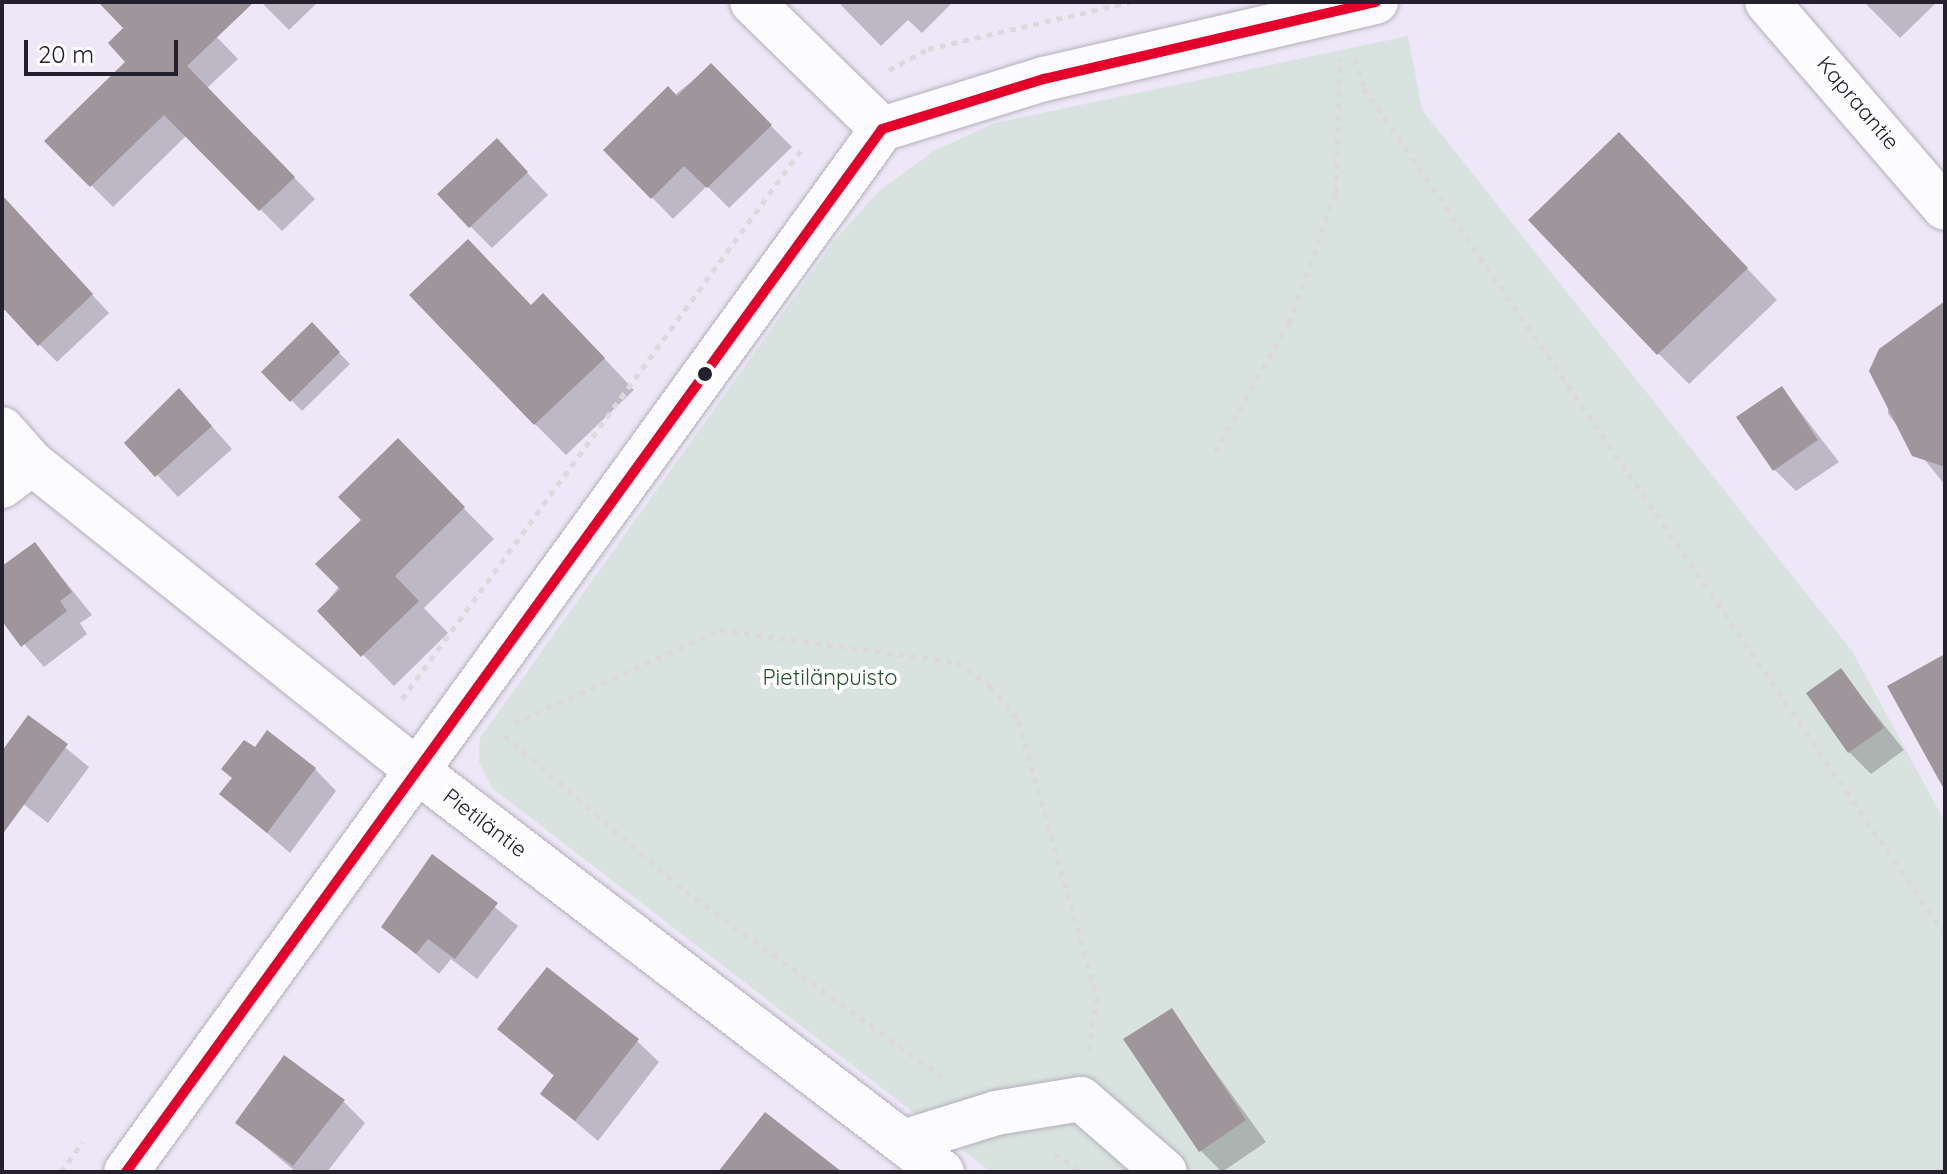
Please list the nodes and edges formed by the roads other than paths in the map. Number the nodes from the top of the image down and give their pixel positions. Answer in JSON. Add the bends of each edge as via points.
{"nodes":[{"id":1,"x":752,"y":2,"type":"edge"},
{"id":2,"x":1767,"y":2,"type":"edge"},
{"id":3,"x":1359,"y":6,"type":"edge"},
{"id":4,"x":882,"y":129,"type":"junction"},
{"id":5,"x":1945,"y":208,"type":"edge"},
{"id":6,"x":2,"y":429,"type":"edge"},
{"id":7,"x":17,"y":475,"type":"edge"},
{"id":8,"x":416,"y":770,"type":"junction"},
{"id":9,"x":903,"y":1142,"type":"junction"},
{"id":10,"x":126,"y":1172,"type":"edge"},
{"id":11,"x":942,"y":1172,"type":"edge"},
{"id":12,"x":1165,"y":1172,"type":"edge"}],
"edges":[{"from":1,"to":4,"type":"street"},
{"from":2,"to":5,"type":"street","name":"Kapraantie"},
{"from":3,"to":4,"type":"street","via":[[1044,79]]},
{"from":4,"to":8,"type":"street"},
{"from":6,"to":7,"type":"street","name":"Pietiläntie"},
{"from":7,"to":8,"type":"street","name":"Pietiläntie"},
{"from":8,"to":9,"type":"street","name":"Pietiläntie"},
{"from":8,"to":10,"type":"street"},
{"from":9,"to":11,"type":"street","name":"Pietiläntie"},
{"from":9,"to":12,"type":"street","via":[[996,1113],[1081,1099]]}]}
